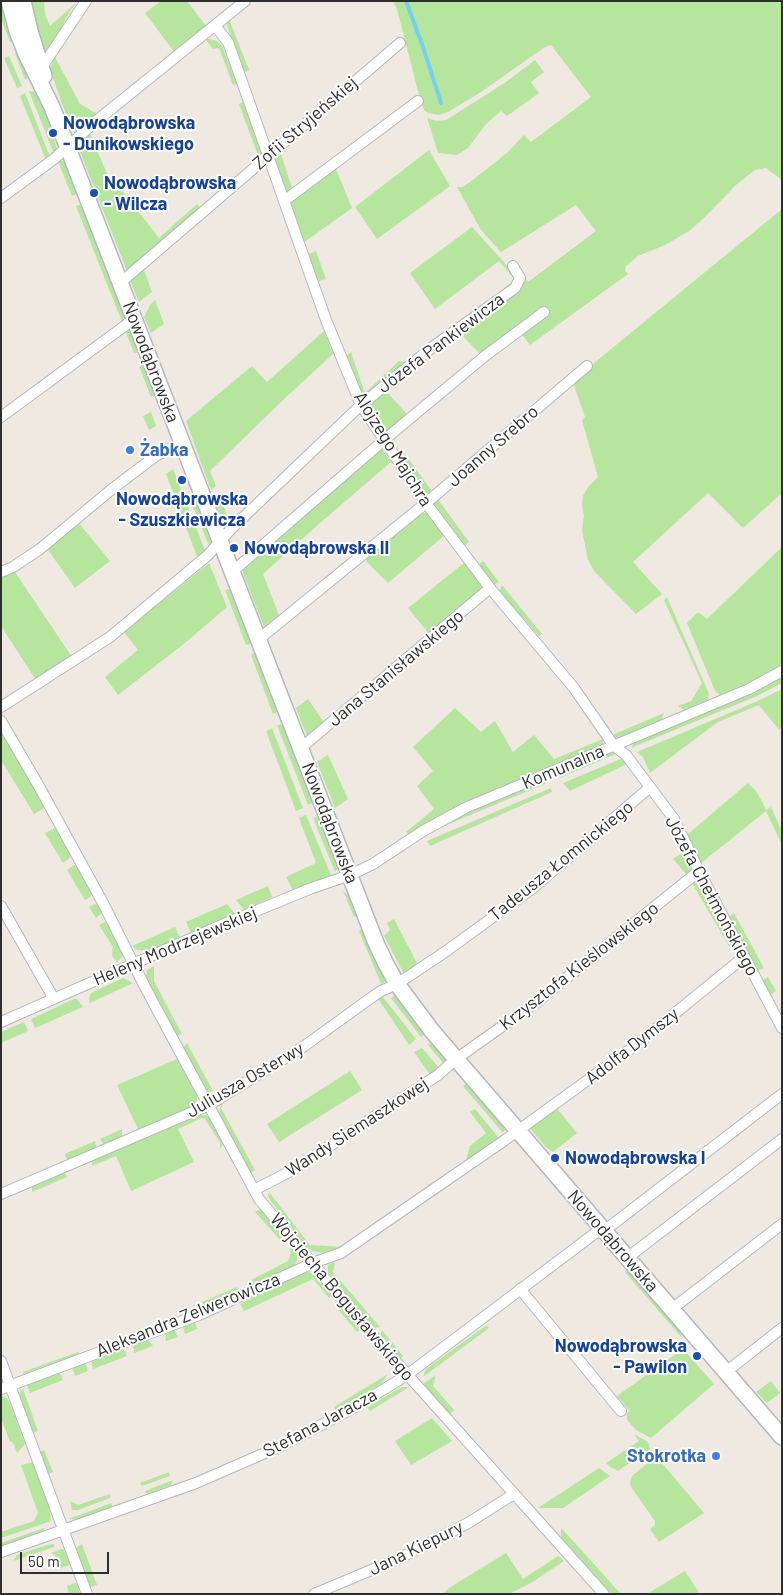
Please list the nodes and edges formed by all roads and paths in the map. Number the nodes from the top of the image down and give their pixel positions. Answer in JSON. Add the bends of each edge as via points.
{"nodes":[{"id":1,"x":9,"y":1,"type":"edge"},
{"id":2,"x":23,"y":1,"type":"edge"},
{"id":3,"x":86,"y":1,"type":"edge"},
{"id":4,"x":246,"y":1,"type":"edge"},
{"id":5,"x":215,"y":26,"type":"junction"},
{"id":6,"x":400,"y":43,"type":"dead end"},
{"id":7,"x":42,"y":67,"type":"junction"},
{"id":8,"x":418,"y":101,"type":"dead end"},
{"id":9,"x":52,"y":107,"type":"junction"},
{"id":10,"x":67,"y":147,"type":"junction"},
{"id":11,"x":268,"y":155,"type":"junction"},
{"id":12,"x":1,"y":198,"type":"edge"},
{"id":13,"x":284,"y":201,"type":"junction"},
{"id":14,"x":512,"y":266,"type":"dead end"},
{"id":15,"x":120,"y":282,"type":"junction"},
{"id":16,"x":544,"y":312,"type":"dead end"},
{"id":17,"x":134,"y":319,"type":"junction"},
{"id":18,"x":587,"y":366,"type":"dead end"},
{"id":19,"x":361,"y":405,"type":"junction"},
{"id":20,"x":1,"y":417,"type":"edge"},
{"id":21,"x":384,"y":440,"type":"junction"},
{"id":22,"x":182,"y":443,"type":"junction"},
{"id":23,"x":426,"y":503,"type":"junction"},
{"id":24,"x":220,"y":542,"type":"junction"},
{"id":25,"x":1,"y":572,"type":"edge"},
{"id":26,"x":232,"y":572,"type":"junction"},
{"id":27,"x":490,"y":588,"type":"junction"},
{"id":28,"x":258,"y":639,"type":"junction"},
{"id":29,"x":782,"y":671,"type":"edge"},
{"id":30,"x":1,"y":707,"type":"edge"},
{"id":31,"x":1,"y":721,"type":"edge"},
{"id":32,"x":614,"y":746,"type":"junction"},
{"id":33,"x":301,"y":748,"type":"junction"},
{"id":34,"x":649,"y":788,"type":"junction"},
{"id":35,"x":699,"y":871,"type":"junction"},
{"id":36,"x":350,"y":875,"type":"junction"},
{"id":37,"x":1,"y":906,"type":"edge"},
{"id":38,"x":744,"y":956,"type":"junction"},
{"id":39,"x":133,"y":964,"type":"junction"},
{"id":40,"x":398,"y":984,"type":"junction"},
{"id":41,"x":54,"y":999,"type":"junction"},
{"id":42,"x":1,"y":1022,"type":"edge"},
{"id":43,"x":782,"y":1028,"type":"edge"},
{"id":44,"x":456,"y":1059,"type":"junction"},
{"id":45,"x":782,"y":1094,"type":"edge"},
{"id":46,"x":209,"y":1106,"type":"junction"},
{"id":47,"x":517,"y":1130,"type":"junction"},
{"id":48,"x":782,"y":1139,"type":"edge"},
{"id":49,"x":254,"y":1190,"type":"junction"},
{"id":50,"x":1,"y":1194,"type":"edge"},
{"id":51,"x":782,"y":1224,"type":"edge"},
{"id":52,"x":603,"y":1230,"type":"junction"},
{"id":53,"x":627,"y":1258,"type":"junction"},
{"id":54,"x":313,"y":1263,"type":"junction"},
{"id":55,"x":520,"y":1289,"type":"junction"},
{"id":56,"x":672,"y":1309,"type":"junction"},
{"id":57,"x":782,"y":1328,"type":"edge"},
{"id":58,"x":1,"y":1361,"type":"edge"},
{"id":59,"x":726,"y":1372,"type":"junction"},
{"id":60,"x":407,"y":1375,"type":"junction"},
{"id":61,"x":6,"y":1387,"type":"edge"},
{"id":62,"x":621,"y":1411,"type":"dead end"},
{"id":63,"x":782,"y":1437,"type":"edge"},
{"id":64,"x":514,"y":1494,"type":"junction"},
{"id":65,"x":63,"y":1531,"type":"junction"},
{"id":66,"x":1,"y":1552,"type":"edge"},
{"id":67,"x":87,"y":1594,"type":"edge"},
{"id":68,"x":314,"y":1594,"type":"edge"},
{"id":69,"x":604,"y":1594,"type":"edge"}],
"edges":[{"from":1,"to":9,"type":"street","name":"Nowodąbrowska","via":[[16,30]]},
{"from":2,"to":7,"type":"street","name":"Nowodąbrowska"},
{"from":3,"to":7,"type":"street"},
{"from":4,"to":5,"type":"street"},
{"from":5,"to":10,"type":"street"},
{"from":5,"to":11,"type":"street","name":"Alojzego Majchra","via":[[228,42]]},
{"from":6,"to":11,"type":"street","name":"Zofii Stryjeńskiej"},
{"from":7,"to":9,"type":"street","name":"Nowodąbrowska"},
{"from":8,"to":13,"type":"street"},
{"from":9,"to":10,"type":"street","name":"Nowodąbrowska"},
{"from":10,"to":12,"type":"street"},
{"from":10,"to":15,"type":"street","name":"Nowodąbrowska"},
{"from":11,"to":13,"type":"street","name":"Alojzego Majchra"},
{"from":11,"to":15,"type":"street","name":"Zofii Stryjeńskiej"},
{"from":13,"to":19,"type":"street","name":"Alojzego Majchra","via":[[326,320]]},
{"from":14,"to":19,"type":"street","name":"Józefa Pankiewicza","via":[[520,278],[515,288],[434,346]]},
{"from":15,"to":17,"type":"street","name":"Nowodąbrowska"},
{"from":16,"to":21,"type":"street"},
{"from":17,"to":20,"type":"street"},
{"from":17,"to":22,"type":"street","name":"Nowodąbrowska"},
{"from":18,"to":23,"type":"street","name":"Joanny Srebro"},
{"from":19,"to":21,"type":"street","name":"Alojzego Majchra"},
{"from":19,"to":24,"type":"street","name":"Józefa Pankiewicza"},
{"from":21,"to":23,"type":"street","name":"Alojzego Majchra"},
{"from":21,"to":26,"type":"street"},
{"from":22,"to":24,"type":"street","name":"Nowodąbrowska"},
{"from":22,"to":25,"type":"street","via":[[157,456],[40,549]]},
{"from":23,"to":27,"type":"street","name":"Alojzego Majchra"},
{"from":23,"to":28,"type":"street","name":"Joanny Srebro"},
{"from":24,"to":26,"type":"street","name":"Nowodąbrowska"},
{"from":24,"to":30,"type":"street","name":"Józefa Pankiewicza","via":[[110,637]]},
{"from":26,"to":28,"type":"street","name":"Nowodąbrowska"},
{"from":27,"to":32,"type":"street","name":"Alojzego Majchra","via":[[574,688]]},
{"from":27,"to":33,"type":"street","name":"Jana Stanisławskiego"},
{"from":28,"to":33,"type":"street","name":"Nowodąbrowska"},
{"from":29,"to":32,"type":"street","name":"Komunalna","via":[[749,689]]},
{"from":31,"to":39,"type":"street","name":"Wojciecha Bogusławskiego","via":[[103,903]]},
{"from":32,"to":34,"type":"street","name":"Józefa Chełmońskiego","via":[[626,755]]},
{"from":32,"to":36,"type":"street","name":"Komunalna","via":[[465,808]]},
{"from":33,"to":36,"type":"street","name":"Nowodąbrowska"},
{"from":34,"to":35,"type":"street","name":"Józefa Chełmońskiego","via":[[674,819]]},
{"from":34,"to":40,"type":"street","name":"Tadeusza Łomnickiego","via":[[533,888]]},
{"from":35,"to":38,"type":"street","name":"Józefa Chełmońskiego"},
{"from":35,"to":44,"type":"street","name":"Krzysztofa Kieślowskiego","via":[[538,1001]]},
{"from":36,"to":39,"type":"street","name":"Heleny Modrzejewskiej","via":[[303,891]]},
{"from":36,"to":40,"type":"street","name":"Nowodąbrowska","via":[[376,943]]},
{"from":37,"to":41,"type":"street"},
{"from":38,"to":43,"type":"street","name":"Józefa Chełmońskiego"},
{"from":38,"to":47,"type":"street","name":"Adolfa Dymszy","via":[[636,1045]]},
{"from":39,"to":41,"type":"street","name":"Heleny Modrzejewskiej"},
{"from":39,"to":46,"type":"street","name":"Wojciecha Bogusławskiego"},
{"from":40,"to":44,"type":"street","name":"Nowodąbrowska"},
{"from":40,"to":46,"type":"street","name":"Juliusza Osterwy","via":[[381,991],[303,1047]]},
{"from":41,"to":42,"type":"street","name":"Heleny Modrzejewskiej"},
{"from":44,"to":47,"type":"street","name":"Nowodąbrowska"},
{"from":44,"to":49,"type":"street","name":"Wandy Siemaszkowej","via":[[438,1075],[352,1133]]},
{"from":45,"to":52,"type":"street","name":"Stefana Jaracza"},
{"from":46,"to":49,"type":"street","name":"Wojciecha Bogusławskiego"},
{"from":46,"to":50,"type":"street","name":"Juliusza Osterwy"},
{"from":47,"to":52,"type":"street","name":"Nowodąbrowska"},
{"from":47,"to":54,"type":"street","name":"Aleksandra Zelwerowicza","via":[[340,1253]]},
{"from":48,"to":53,"type":"street"},
{"from":49,"to":54,"type":"street","name":"Wojciecha Bogusławskiego"},
{"from":51,"to":56,"type":"street"},
{"from":52,"to":53,"type":"street","name":"Nowodąbrowska"},
{"from":52,"to":55,"type":"street","name":"Stefana Jaracza"},
{"from":53,"to":56,"type":"street","name":"Nowodąbrowska"},
{"from":54,"to":60,"type":"street","name":"Wojciecha Bogusławskiego"},
{"from":54,"to":61,"type":"street","name":"Aleksandra Zelwerowicza","via":[[199,1315]]},
{"from":55,"to":60,"type":"street","name":"Stefana Jaracza"},
{"from":55,"to":62,"type":"street"},
{"from":56,"to":59,"type":"street","name":"Nowodąbrowska"},
{"from":57,"to":59,"type":"street"},
{"from":58,"to":61,"type":"street"},
{"from":59,"to":63,"type":"street","name":"Nowodąbrowska"},
{"from":60,"to":64,"type":"street","name":"Wojciecha Bogusławskiego"},
{"from":60,"to":65,"type":"street","name":"Stefana Jaracza","via":[[281,1446],[196,1483]]},
{"from":61,"to":65,"type":"street"},
{"from":64,"to":68,"type":"street","name":"Jana Kiepury","via":[[468,1523],[400,1558]]},
{"from":64,"to":69,"type":"street","name":"Wojciecha Bogusławskiego"},
{"from":65,"to":66,"type":"street","name":"Stefana Jaracza"},
{"from":65,"to":67,"type":"street"}]}
